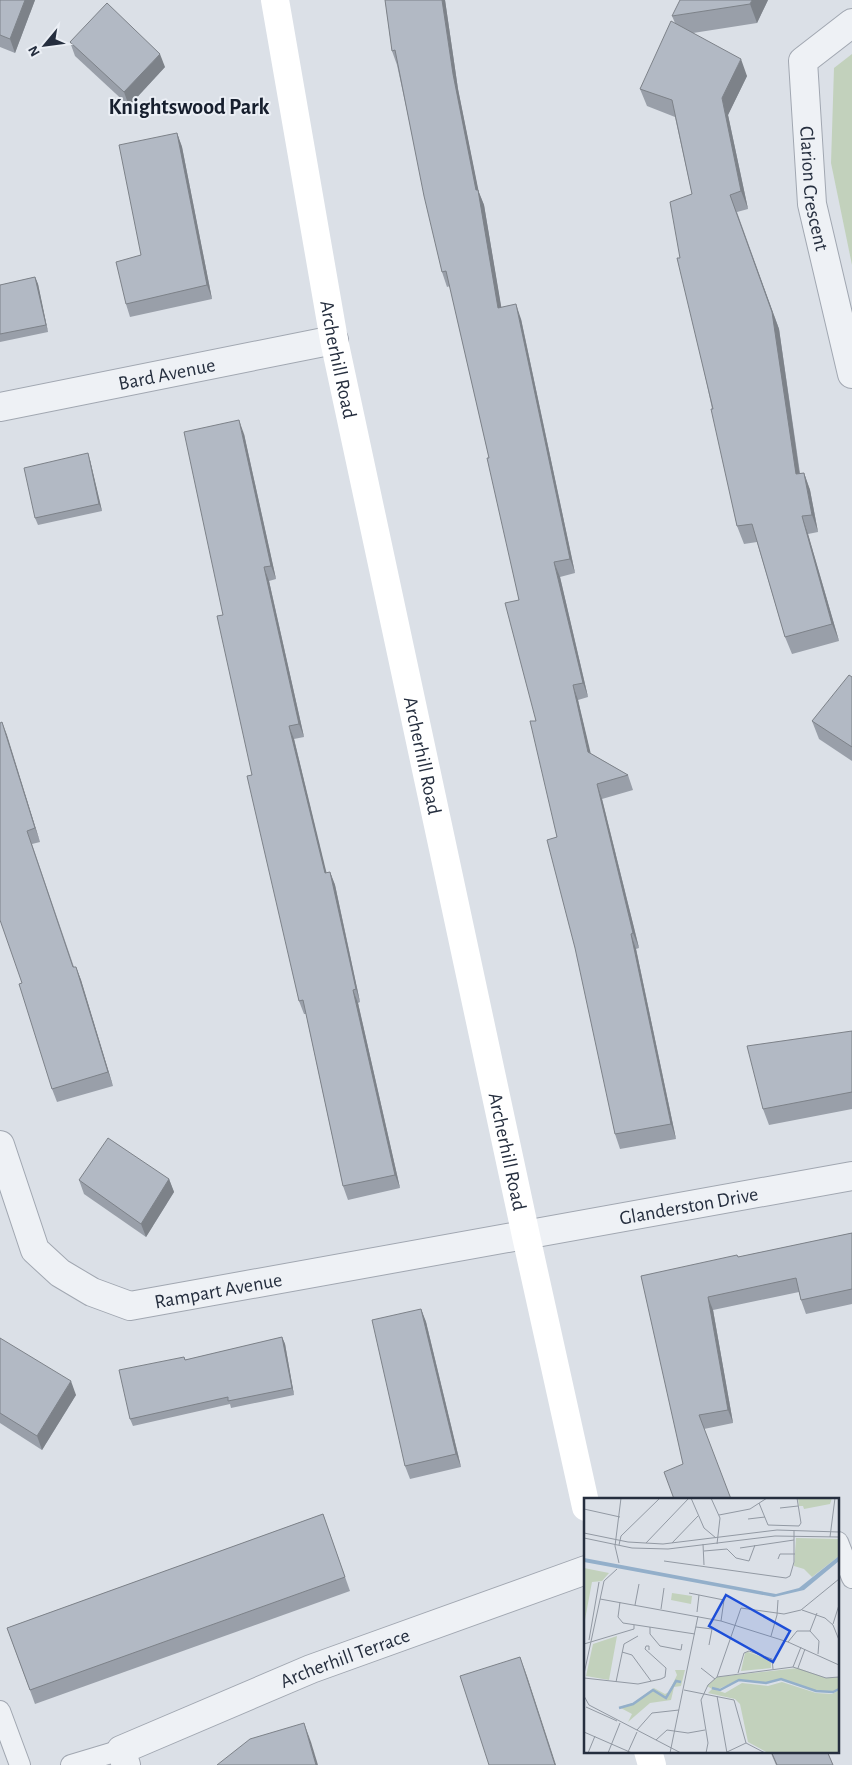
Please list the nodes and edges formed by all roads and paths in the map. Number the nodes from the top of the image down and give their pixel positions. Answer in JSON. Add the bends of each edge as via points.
{"nodes":[{"id":1,"x":275,"y":0,"type":"edge"},
{"id":2,"x":852,"y":23,"type":"edge"},
{"id":3,"x":334,"y":340,"type":"junction"},
{"id":4,"x":852,"y":374,"type":"edge"},
{"id":5,"x":0,"y":407,"type":"edge"},
{"id":6,"x":0,"y":1145,"type":"edge"},
{"id":7,"x":852,"y":1176,"type":"edge"},
{"id":8,"x":526,"y":1236,"type":"junction"},
{"id":9,"x":584,"y":1498,"type":"edge"},
{"id":10,"x":840,"y":1547,"type":"edge"},
{"id":11,"x":584,"y":1571,"type":"edge"},
{"id":12,"x":852,"y":1578,"type":"edge"},
{"id":13,"x":0,"y":1711,"type":"edge"},
{"id":14,"x":648,"y":1752,"type":"edge"},
{"id":15,"x":123,"y":1758,"type":"edge"},
{"id":16,"x":20,"y":1765,"type":"edge"},
{"id":17,"x":71,"y":1765,"type":"edge"},
{"id":18,"x":652,"y":1765,"type":"edge"}],
"edges":[{"from":1,"to":3,"type":"street","name":"Archerhill Road"},
{"from":2,"to":4,"type":"street","name":"Clarion Crescent","via":[[803,60],[812,204]]},
{"from":3,"to":5,"type":"street","name":"Bard Avenue"},
{"from":3,"to":8,"type":"street","name":"Archerhill Road"},
{"from":6,"to":8,"type":"street","name":"Rampart Avenue","via":[[35,1250],[60,1273],[92,1292],[130,1306]]},
{"from":7,"to":8,"type":"street","name":"Glanderston Drive"},
{"from":8,"to":9,"type":"street","name":"Archerhill Road"},
{"from":10,"to":12,"type":"lane"},
{"from":11,"to":15,"type":"street","name":"Archerhill Terrace","via":[[311,1669]]},
{"from":13,"to":16,"type":"lane"},
{"from":14,"to":18,"type":"street"},
{"from":15,"to":17,"type":"lane"}]}
